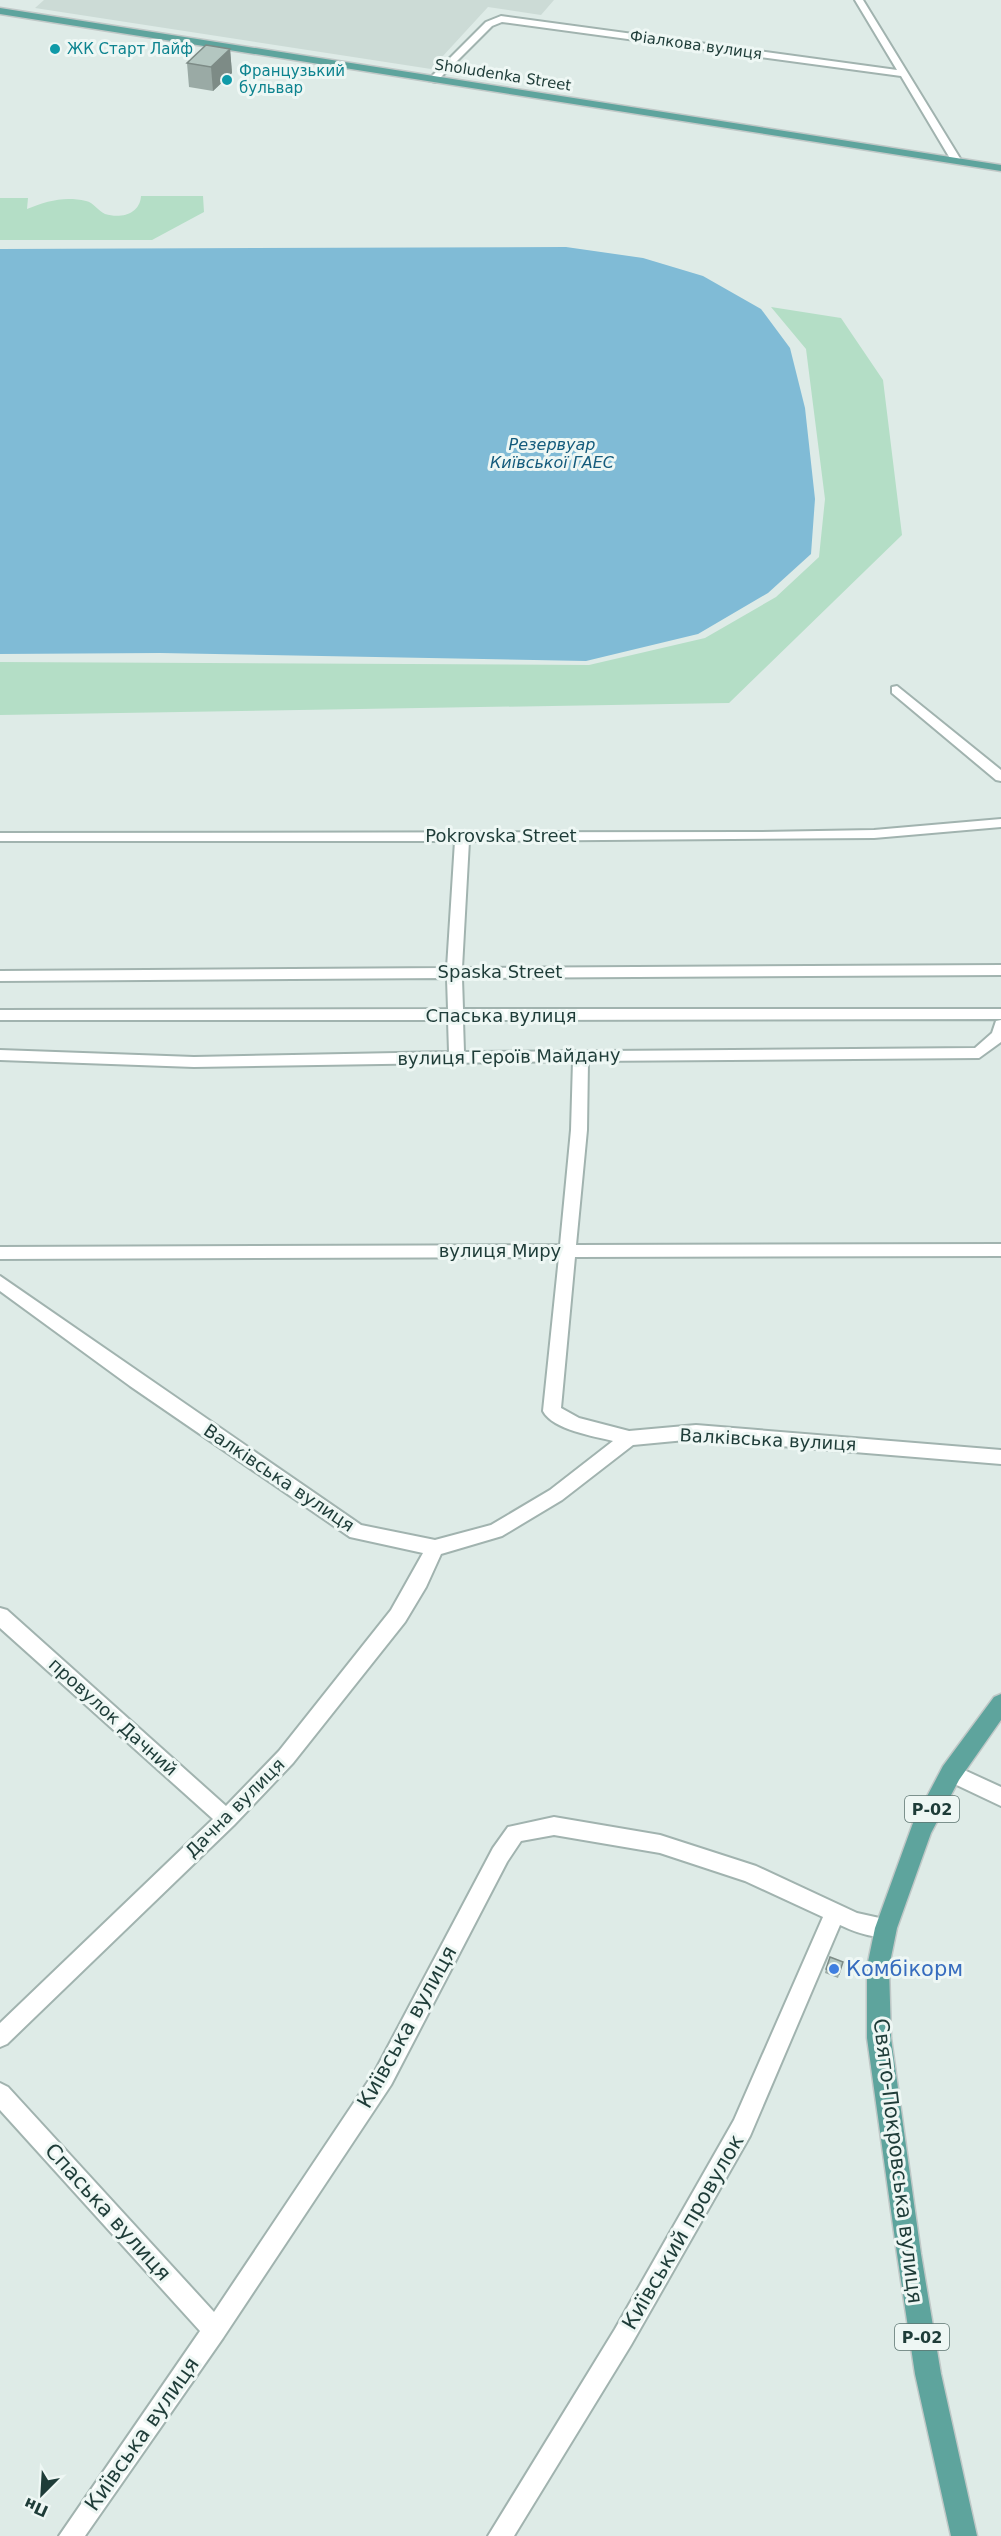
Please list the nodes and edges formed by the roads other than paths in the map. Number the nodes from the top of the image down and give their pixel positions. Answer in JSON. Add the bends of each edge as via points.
{"nodes":[{"id":1,"x":859,"y":0,"type":"edge"},
{"id":2,"x":0,"y":11,"type":"edge"},
{"id":3,"x":904,"y":74,"type":"junction"},
{"id":4,"x":433,"y":80,"type":"junction"},
{"id":5,"x":956,"y":160,"type":"junction"},
{"id":6,"x":1001,"y":168,"type":"edge"},
{"id":7,"x":897,"y":690,"type":"dead end"},
{"id":8,"x":1001,"y":777,"type":"edge"},
{"id":9,"x":1001,"y":823,"type":"edge"},
{"id":10,"x":462,"y":836,"type":"junction"},
{"id":11,"x":0,"y":837,"type":"edge"},
{"id":12,"x":1001,"y":970,"type":"edge"},
{"id":13,"x":454,"y":972,"type":"junction"},
{"id":14,"x":0,"y":976,"type":"edge"},
{"id":15,"x":1001,"y":1014,"type":"edge"},
{"id":16,"x":0,"y":1015,"type":"edge"},
{"id":17,"x":454,"y":1016,"type":"junction"},
{"id":18,"x":1001,"y":1024,"type":"edge"},
{"id":19,"x":0,"y":1055,"type":"edge"},
{"id":20,"x":580,"y":1055,"type":"junction"},
{"id":21,"x":457,"y":1057,"type":"junction"},
{"id":22,"x":569,"y":1250,"type":"junction"},
{"id":23,"x":1001,"y":1250,"type":"edge"},
{"id":24,"x":0,"y":1253,"type":"edge"},
{"id":25,"x":0,"y":1282,"type":"edge"},
{"id":26,"x":629,"y":1438,"type":"junction"},
{"id":27,"x":1001,"y":1457,"type":"edge"},
{"id":28,"x":435,"y":1548,"type":"junction"},
{"id":29,"x":0,"y":1616,"type":"edge"},
{"id":30,"x":1001,"y":1703,"type":"edge"},
{"id":31,"x":951,"y":1773,"type":"junction"},
{"id":32,"x":1001,"y":1797,"type":"edge"},
{"id":33,"x":226,"y":1819,"type":"junction"},
{"id":34,"x":835,"y":1913,"type":"junction"},
{"id":35,"x":886,"y":1928,"type":"junction"},
{"id":36,"x":0,"y":2037,"type":"edge"},
{"id":37,"x":0,"y":2094,"type":"edge"},
{"id":38,"x":216,"y":2330,"type":"junction"},
{"id":39,"x":70,"y":2536,"type":"edge"},
{"id":40,"x":500,"y":2536,"type":"edge"},
{"id":41,"x":964,"y":2536,"type":"edge"}],
"edges":[{"from":1,"to":3,"type":"street"},
{"from":2,"to":4,"type":"main road","name":"Sholudenka Street"},
{"from":3,"to":4,"type":"street","name":"Фіалкова вулиця","via":[[501,19],[489,24]]},
{"from":3,"to":5,"type":"street"},
{"from":4,"to":5,"type":"main road","name":"Sholudenka Street"},
{"from":5,"to":6,"type":"main road","name":"Sholudenka Street"},
{"from":7,"to":8,"type":"street"},
{"from":9,"to":10,"type":"street","name":"Pokrovska Street","via":[[852,834]]},
{"from":10,"to":11,"type":"street","name":"Pokrovska Street"},
{"from":10,"to":13,"type":"street"},
{"from":12,"to":13,"type":"street","name":"Spaska Street"},
{"from":13,"to":14,"type":"street","name":"Spaska Street"},
{"from":13,"to":17,"type":"street"},
{"from":15,"to":17,"type":"street","name":"Спаська вулиця"},
{"from":16,"to":17,"type":"street","name":"Спаська вулиця"},
{"from":17,"to":21,"type":"street"},
{"from":18,"to":20,"type":"street","name":"вулиця Героїв Майдану","via":[[999,1035],[979,1053]]},
{"from":19,"to":21,"type":"street","name":"вулиця Героїв Майдану","via":[[194,1062]]},
{"from":20,"to":21,"type":"street","name":"вулиця Героїв Майдану"},
{"from":20,"to":22,"type":"street","via":[[579,1130]]},
{"from":22,"to":23,"type":"street","name":"вулиця Миру"},
{"from":22,"to":24,"type":"street","name":"вулиця Миру"},
{"from":22,"to":26,"type":"street","via":[[552,1411],[574,1424]]},
{"from":25,"to":28,"type":"street","name":"Валківська вулиця","via":[[356,1532]]},
{"from":26,"to":27,"type":"street","name":"Валківська вулиця","via":[[696,1432]]},
{"from":26,"to":28,"type":"street","name":"Валківська вулиця","via":[[556,1495],[496,1531]]},
{"from":28,"to":33,"type":"street","name":"Дачна вулиця","via":[[419,1582],[373,1649],[286,1757]]},
{"from":29,"to":33,"type":"street","name":"провулок Дачний"},
{"from":30,"to":31,"type":"main road","name":"Свято-Покровська вулиця","number":"Р-02"},
{"from":31,"to":32,"type":"street"},
{"from":31,"to":35,"type":"main road","name":"Свято-Покровська вулиця","number":"Р-02","via":[[921,1830]]},
{"from":33,"to":36,"type":"street","name":"Дачна вулиця"},
{"from":34,"to":35,"type":"street","name":"Київська вулиця"},
{"from":34,"to":38,"type":"street","name":"Київська вулиця","via":[[749,1873],[660,1844],[554,1826],[515,1833],[383,2078]]},
{"from":34,"to":40,"type":"street","name":"Київський провулок","via":[[742,2128],[624,2337]]},
{"from":35,"to":41,"type":"main road","name":"Свято-Покровська вулиця","number":"Р-02","via":[[878,1967],[880,2049],[928,2374]]},
{"from":37,"to":38,"type":"street","name":"Спаська вулиця"},
{"from":38,"to":39,"type":"street","name":"Київська вулиця"}]}
